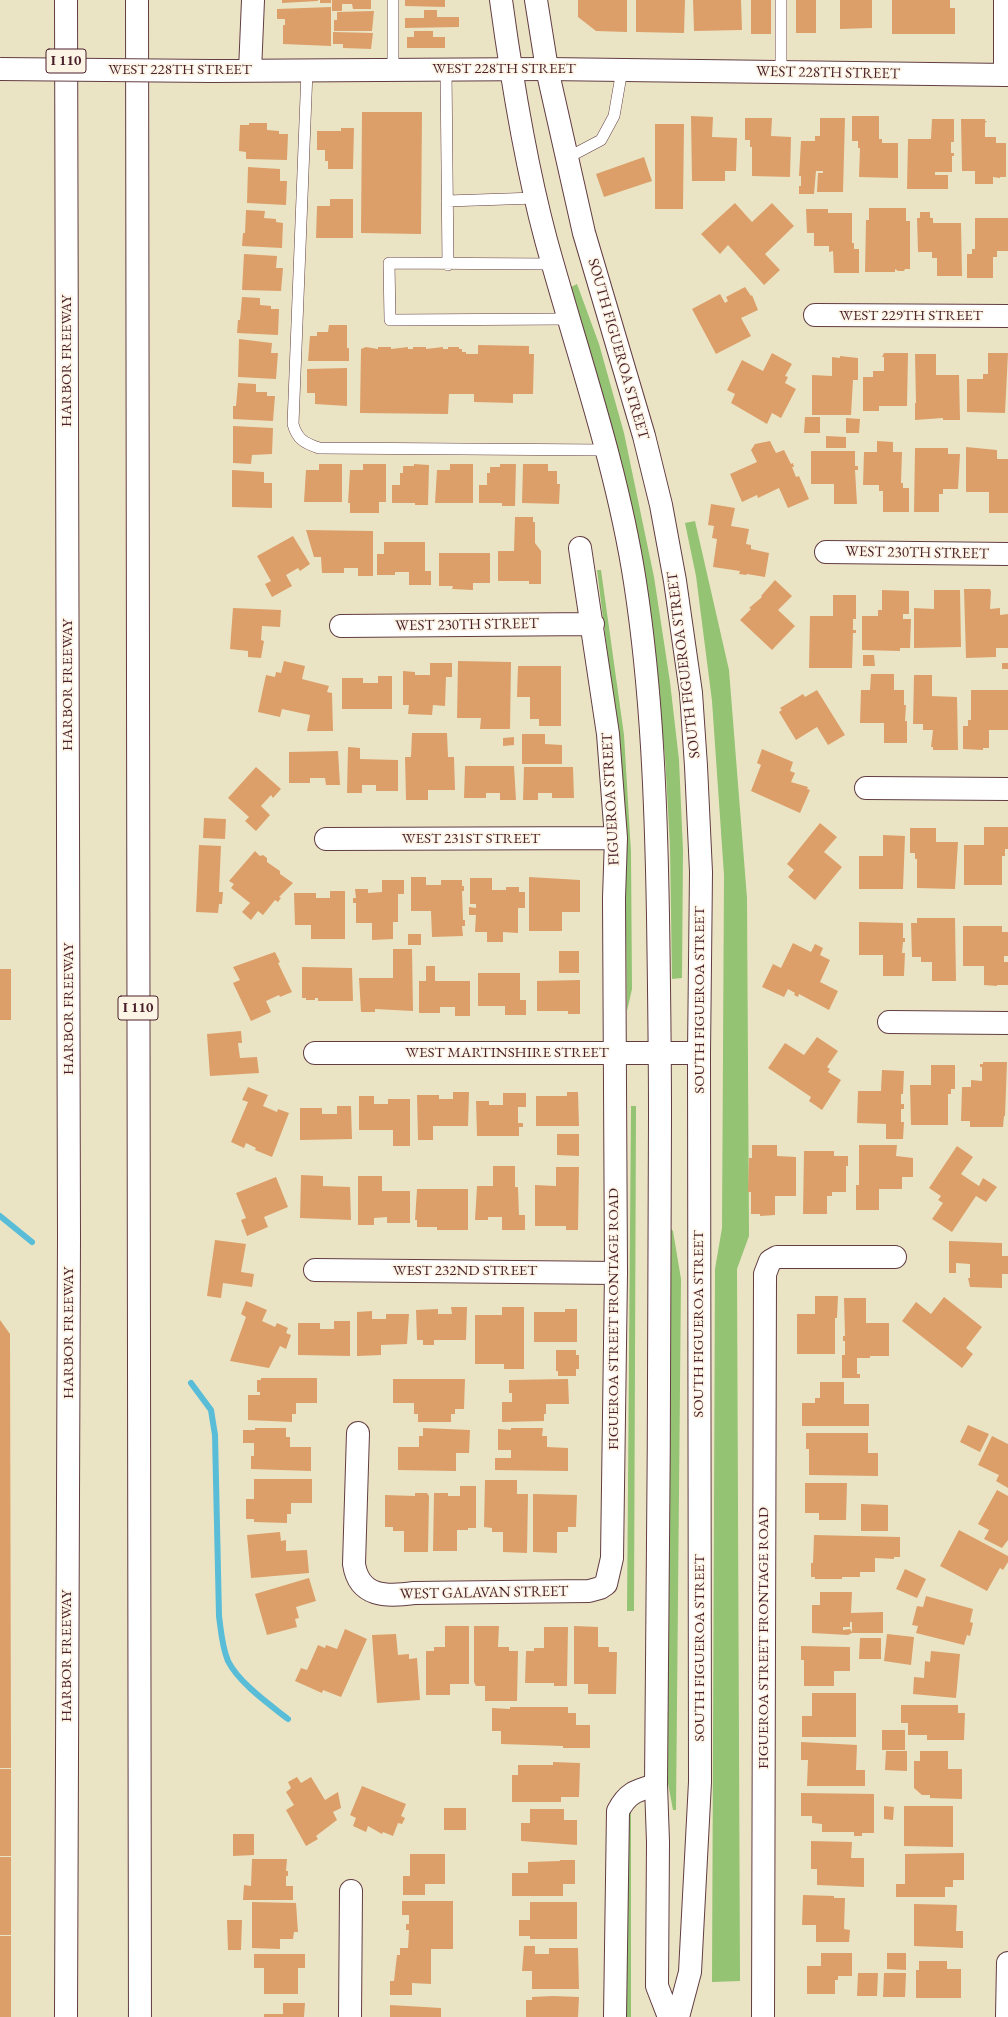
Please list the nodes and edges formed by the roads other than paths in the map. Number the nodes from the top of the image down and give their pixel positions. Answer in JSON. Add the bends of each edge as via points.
{"nodes":[{"id":1,"x":66,"y":0,"type":"edge"},
{"id":2,"x":137,"y":0,"type":"edge"},
{"id":3,"x":253,"y":0,"type":"edge"},
{"id":4,"x":393,"y":0,"type":"edge"},
{"id":5,"x":500,"y":0,"type":"edge"},
{"id":6,"x":536,"y":0,"type":"edge"},
{"id":7,"x":781,"y":0,"type":"edge"},
{"id":8,"x":1005,"y":0,"type":"edge"},
{"id":9,"x":0,"y":69,"type":"edge"},
{"id":10,"x":446,"y":69,"type":"junction"},
{"id":11,"x":510,"y":69,"type":"junction"},
{"id":12,"x":547,"y":69,"type":"junction"},
{"id":13,"x":392,"y":70,"type":"junction"},
{"id":14,"x":622,"y":70,"type":"junction"},
{"id":15,"x":250,"y":71,"type":"junction"},
{"id":16,"x":307,"y":71,"type":"junction"},
{"id":17,"x":781,"y":72,"type":"junction"},
{"id":18,"x":1006,"y":75,"type":"edge"},
{"id":19,"x":567,"y":158,"type":"junction"},
{"id":20,"x":536,"y":198,"type":"junction"},
{"id":21,"x":447,"y":201,"type":"junction"},
{"id":22,"x":553,"y":264,"type":"junction"},
{"id":23,"x":448,"y":265,"type":"junction"},
{"id":24,"x":814,"y":315,"type":"dead end"},
{"id":25,"x":1008,"y":316,"type":"edge"},
{"id":26,"x":569,"y":318,"type":"junction"},
{"id":27,"x":606,"y":450,"type":"junction"},
{"id":28,"x":580,"y":548,"type":"dead end"},
{"id":29,"x":826,"y":552,"type":"dead end"},
{"id":30,"x":1008,"y":554,"type":"edge"},
{"id":31,"x":593,"y":624,"type":"junction"},
{"id":32,"x":341,"y":626,"type":"dead end"},
{"id":33,"x":866,"y":788,"type":"dead end"},
{"id":34,"x":1008,"y":789,"type":"edge"},
{"id":35,"x":616,"y":838,"type":"junction"},
{"id":36,"x":326,"y":839,"type":"dead end"},
{"id":37,"x":889,"y":1022,"type":"dead end"},
{"id":38,"x":1008,"y":1022,"type":"edge"},
{"id":39,"x":315,"y":1053,"type":"dead end"},
{"id":40,"x":615,"y":1053,"type":"junction"},
{"id":41,"x":660,"y":1053,"type":"junction"},
{"id":42,"x":699,"y":1053,"type":"junction"},
{"id":43,"x":895,"y":1257,"type":"dead end"},
{"id":44,"x":315,"y":1270,"type":"dead end"},
{"id":45,"x":616,"y":1273,"type":"junction"},
{"id":46,"x":358,"y":1433,"type":"dead end"},
{"id":47,"x":606,"y":1584,"type":"joint"},
{"id":48,"x":656,"y":1785,"type":"junction"},
{"id":49,"x":351,"y":1891,"type":"dead end"},
{"id":50,"x":1008,"y":1962,"type":"edge"},
{"id":51,"x":66,"y":2017,"type":"edge"},
{"id":52,"x":140,"y":2017,"type":"edge"},
{"id":53,"x":350,"y":2017,"type":"edge"},
{"id":54,"x":615,"y":2017,"type":"edge"},
{"id":55,"x":669,"y":2017,"type":"edge"},
{"id":56,"x":678,"y":2017,"type":"edge"},
{"id":57,"x":763,"y":2017,"type":"edge"},
{"id":58,"x":1007,"y":2017,"type":"edge"}],
"edges":[{"from":1,"to":51,"type":"main road","name":"HARBOR FREEWAY","number":"I 110","via":[[69,1237]]},
{"from":2,"to":52,"type":"main road","number":"I 110"},
{"from":3,"to":15,"type":"main road"},
{"from":4,"to":13,"type":"lane"},
{"from":5,"to":11,"type":"main road"},
{"from":6,"to":12,"type":"main road","name":"SOUTH FIGUEROA STREET"},
{"from":7,"to":17,"type":"lane"},
{"from":8,"to":18,"type":"main road"},
{"from":9,"to":15,"type":"main road","name":"WEST 228TH STREET","bridge":true},
{"from":10,"to":11,"type":"main road","name":"WEST 228TH STREET"},
{"from":10,"to":13,"type":"main road","name":"WEST 228TH STREET"},
{"from":10,"to":21,"type":"lane"},
{"from":11,"to":12,"type":"main road","name":"WEST 228TH STREET"},
{"from":11,"to":20,"type":"main road"},
{"from":12,"to":14,"type":"main road","name":"WEST 228TH STREET"},
{"from":12,"to":19,"type":"main road","name":"SOUTH FIGUEROA STREET"},
{"from":13,"to":16,"type":"main road","name":"WEST 228TH STREET"},
{"from":14,"to":17,"type":"main road","name":"WEST 228TH STREET"},
{"from":14,"to":19,"type":"lane","via":[[614,116],[602,140]]},
{"from":15,"to":16,"type":"main road","name":"WEST 228TH STREET"},
{"from":16,"to":27,"type":"lane","via":[[293,424],[296,435],[303,443],[319,448]]},
{"from":17,"to":18,"type":"main road","name":"WEST 228TH STREET"},
{"from":19,"to":42,"type":"main road","name":"SOUTH FIGUEROA STREET","via":[[586,240],[644,436],[661,505],[675,581],[691,694],[696,766],[701,872]]},
{"from":20,"to":21,"type":"lane"},
{"from":20,"to":22,"type":"main road"},
{"from":21,"to":23,"type":"lane"},
{"from":22,"to":23,"type":"lane"},
{"from":22,"to":26,"type":"main road"},
{"from":23,"to":26,"type":"lane","via":[[389,263],[390,320]]},
{"from":24,"to":25,"type":"main road","name":"WEST 229TH STREET"},
{"from":26,"to":27,"type":"main road"},
{"from":27,"to":41,"type":"main road","via":[[621,507],[635,580],[647,678],[654,766]]},
{"from":28,"to":31,"type":"main road","name":"FIGUEROA STREET"},
{"from":29,"to":30,"type":"main road","name":"WEST 230TH STREET"},
{"from":31,"to":32,"type":"main road","name":"WEST 230TH STREET"},
{"from":31,"to":35,"type":"main road","name":"FIGUEROA STREET","via":[[608,734]]},
{"from":33,"to":34,"type":"main road"},
{"from":35,"to":36,"type":"main road","name":"WEST 231ST STREET"},
{"from":35,"to":40,"type":"main road","name":"FIGUEROA STREET"},
{"from":37,"to":38,"type":"main road"},
{"from":39,"to":40,"type":"main road","name":"WEST MARTINSHIRE STREET"},
{"from":40,"to":41,"type":"main road","name":"WEST MARTINSHIRE STREET"},
{"from":40,"to":45,"type":"main road","name":"FIGUEROA STREET FRONTAGE ROAD"},
{"from":41,"to":42,"type":"main road","name":"WEST MARTINSHIRE STREET"},
{"from":41,"to":48,"type":"main road"},
{"from":42,"to":56,"type":"main road","name":"SOUTH FIGUEROA STREET","via":[[700,1782],[690,1972]]},
{"from":43,"to":57,"type":"main road","name":"FIGUEROA STREET FRONTAGE ROAD","via":[[777,1257],[770,1260],[765,1274]]},
{"from":44,"to":45,"type":"main road","name":"WEST 232ND STREET"},
{"from":45,"to":47,"type":"main road","name":"FIGUEROA STREET FRONTAGE ROAD","via":[[612,1558]]},
{"from":46,"to":47,"type":"main road","name":"WEST GALAVAN STREET","via":[[354,1564],[356,1576],[362,1585],[385,1595],[400,1595],[589,1591]]},
{"from":48,"to":54,"type":"main road","via":[[634,1792],[618,1811]]},
{"from":48,"to":55,"type":"main road","via":[[657,1986]]},
{"from":49,"to":53,"type":"main road"},
{"from":50,"to":58,"type":"main road"}]}
